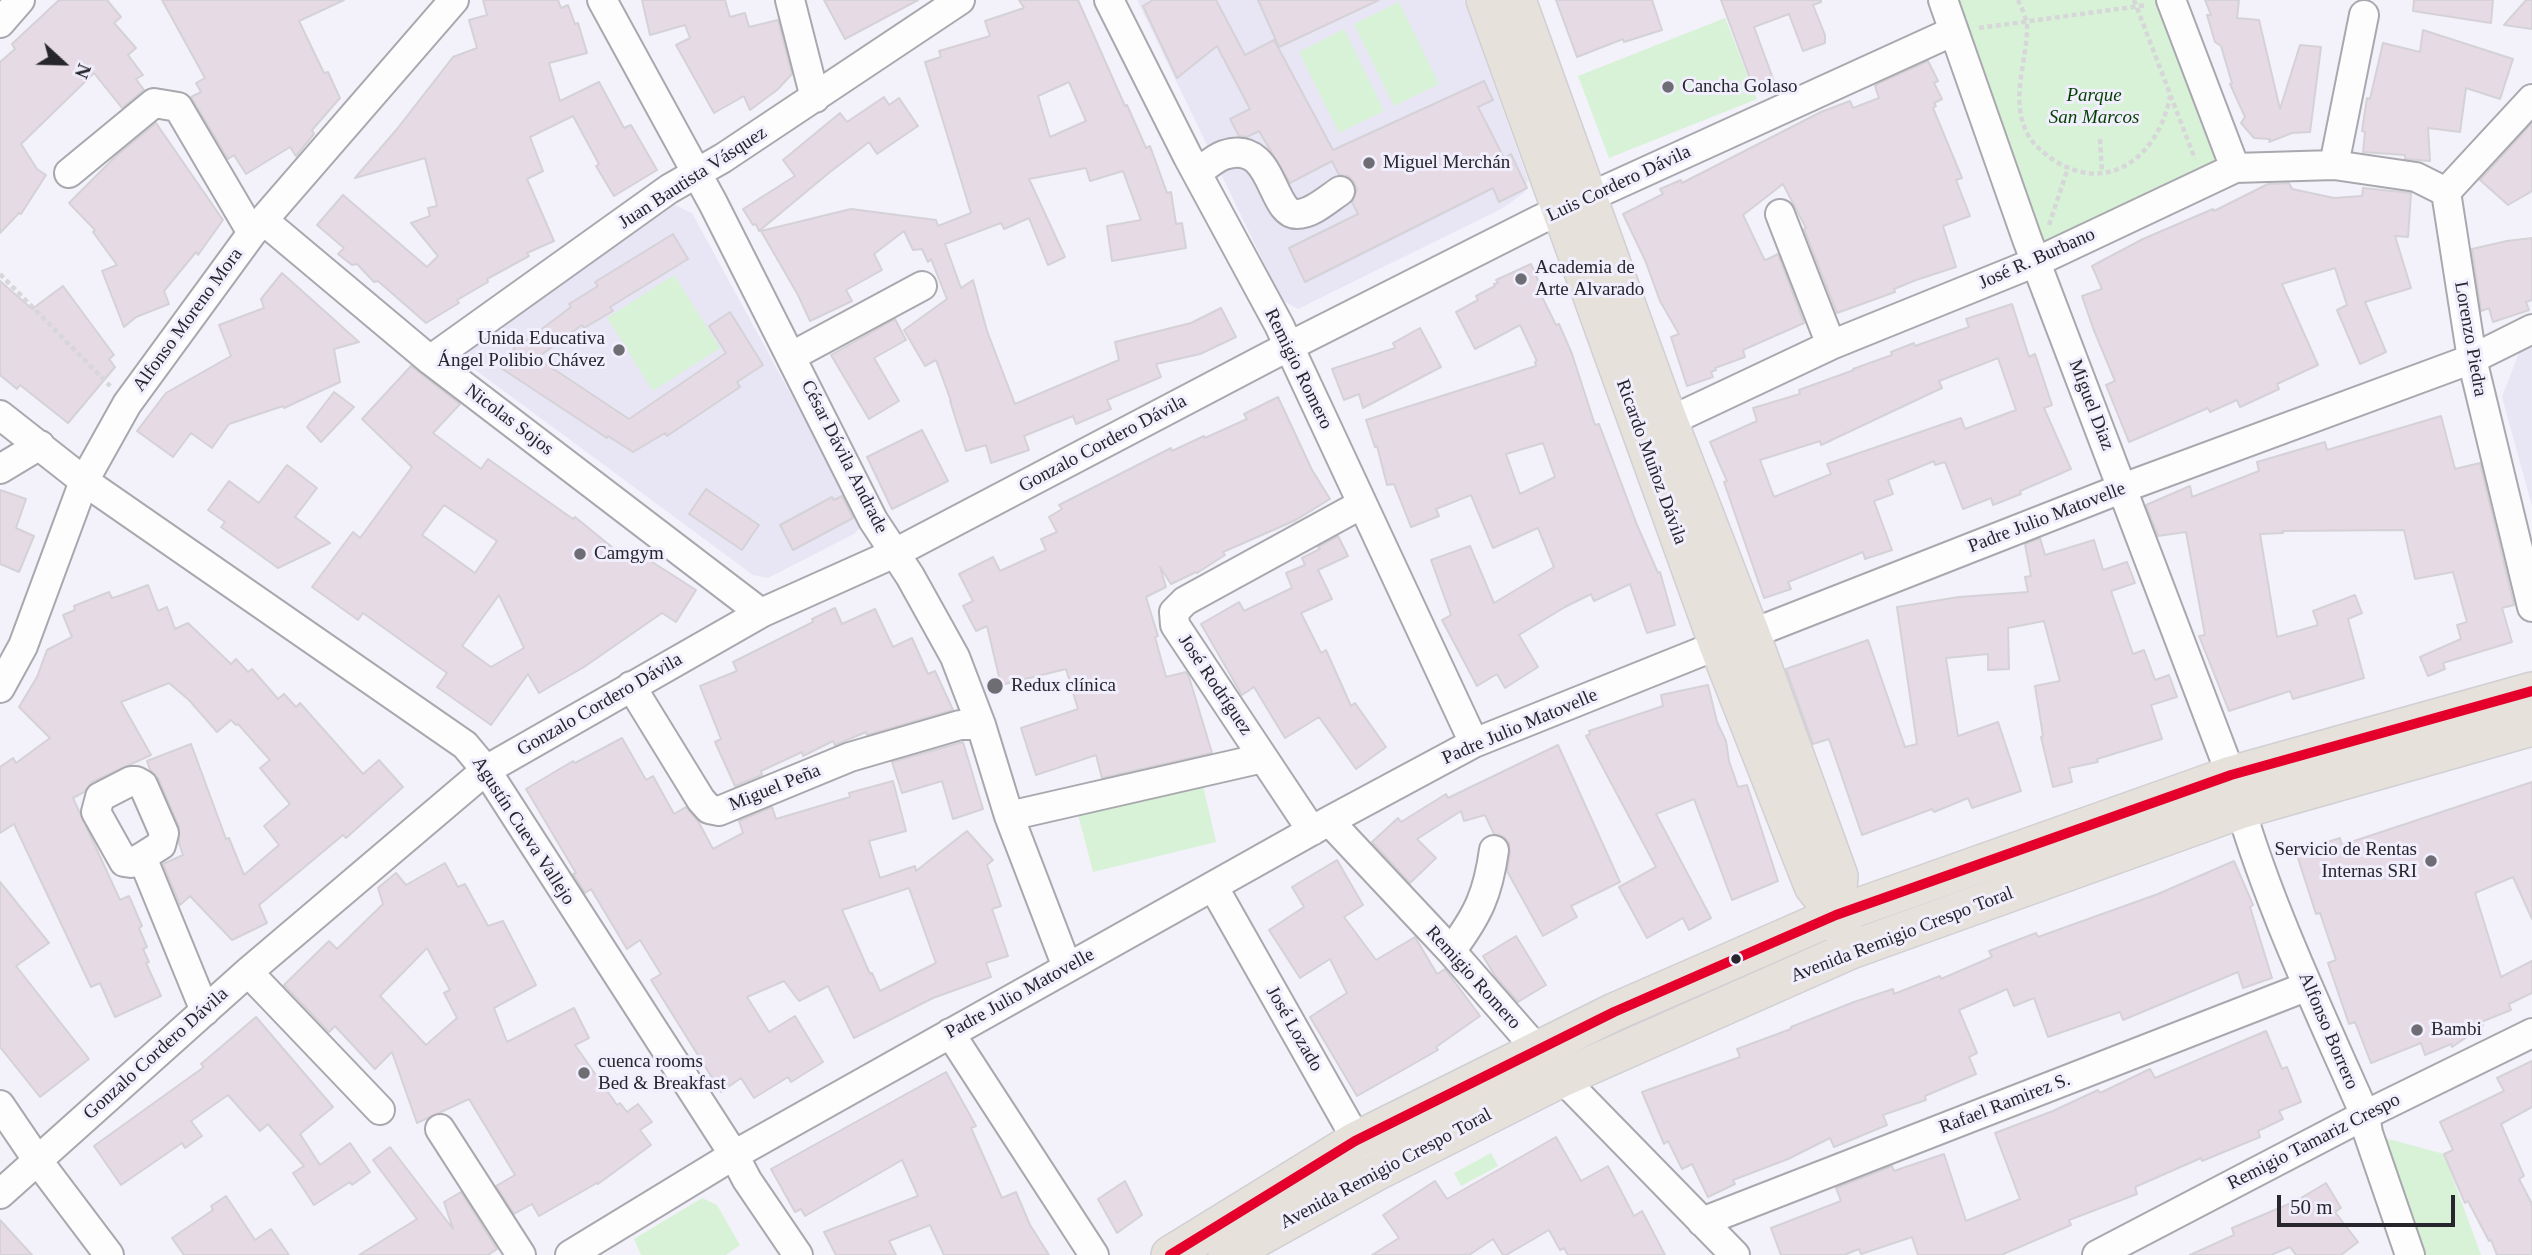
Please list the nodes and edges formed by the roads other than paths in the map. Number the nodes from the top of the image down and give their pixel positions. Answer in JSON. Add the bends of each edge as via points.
{"nodes":[{"id":1,"x":20,"y":0,"type":"edge"},
{"id":2,"x":454,"y":0,"type":"edge"},
{"id":3,"x":602,"y":0,"type":"edge"},
{"id":4,"x":790,"y":0,"type":"edge"},
{"id":5,"x":960,"y":0,"type":"edge"},
{"id":6,"x":1109,"y":0,"type":"edge"},
{"id":7,"x":1485,"y":0,"type":"edge"},
{"id":8,"x":1517,"y":0,"type":"edge"},
{"id":9,"x":1943,"y":0,"type":"edge"},
{"id":10,"x":2172,"y":1,"type":"edge"},
{"id":11,"x":2364,"y":15,"type":"dead end"},
{"id":12,"x":0,"y":23,"type":"edge"},
{"id":13,"x":1954,"y":31,"type":"junction"},
{"id":14,"x":815,"y":99,"type":"junction"},
{"id":15,"x":2532,"y":99,"type":"edge"},
{"id":16,"x":2334,"y":165,"type":"junction"},
{"id":17,"x":2235,"y":168,"type":"junction"},
{"id":18,"x":69,"y":173,"type":"dead end"},
{"id":19,"x":696,"y":173,"type":"junction"},
{"id":20,"x":1197,"y":173,"type":"junction"},
{"id":21,"x":1340,"y":191,"type":"dead end"},
{"id":22,"x":2446,"y":192,"type":"junction"},
{"id":23,"x":1575,"y":205,"type":"junction"},
{"id":24,"x":1780,"y":214,"type":"dead end"},
{"id":25,"x":258,"y":226,"type":"junction"},
{"id":26,"x":2036,"y":262,"type":"junction"},
{"id":27,"x":922,"y":286,"type":"dead end"},
{"id":28,"x":2532,"y":329,"type":"edge"},
{"id":29,"x":1831,"y":345,"type":"junction"},
{"id":30,"x":1289,"y":347,"type":"junction"},
{"id":31,"x":792,"y":356,"type":"junction"},
{"id":32,"x":2472,"y":359,"type":"junction"},
{"id":33,"x":429,"y":360,"type":"junction"},
{"id":34,"x":0,"y":415,"type":"edge"},
{"id":35,"x":1655,"y":428,"type":"junction"},
{"id":36,"x":40,"y":445,"type":"junction"},
{"id":37,"x":0,"y":469,"type":"edge"},
{"id":38,"x":84,"y":481,"type":"junction"},
{"id":39,"x":2123,"y":488,"type":"junction"},
{"id":40,"x":1362,"y":504,"type":"junction"},
{"id":41,"x":895,"y":552,"type":"junction"},
{"id":42,"x":2532,"y":607,"type":"edge"},
{"id":43,"x":761,"y":613,"type":"junction"},
{"id":44,"x":1734,"y":640,"type":"junction"},
{"id":45,"x":631,"y":687,"type":"junction"},
{"id":46,"x":0,"y":688,"type":"edge"},
{"id":47,"x":2532,"y":691,"type":"edge"},
{"id":48,"x":981,"y":725,"type":"junction"},
{"id":49,"x":2532,"y":727,"type":"edge"},
{"id":50,"x":1474,"y":743,"type":"junction"},
{"id":51,"x":1263,"y":758,"type":"junction"},
{"id":52,"x":486,"y":770,"type":"junction"},
{"id":53,"x":2231,"y":775,"type":"junction"},
{"id":54,"x":2240,"y":810,"type":"junction"},
{"id":55,"x":1009,"y":816,"type":"junction"},
{"id":56,"x":1321,"y":826,"type":"junction"},
{"id":57,"x":1494,"y":850,"type":"dead end"},
{"id":58,"x":142,"y":857,"type":"dead end"},
{"id":59,"x":1213,"y":886,"type":"junction"},
{"id":60,"x":1836,"y":915,"type":"junction"},
{"id":61,"x":1851,"y":950,"type":"junction"},
{"id":62,"x":1451,"y":951,"type":"junction"},
{"id":63,"x":1067,"y":967,"type":"junction"},
{"id":64,"x":248,"y":972,"type":"junction"},
{"id":65,"x":2308,"y":986,"type":"junction"},
{"id":66,"x":205,"y":1011,"type":"junction"},
{"id":67,"x":950,"y":1033,"type":"junction"},
{"id":68,"x":2532,"y":1033,"type":"edge"},
{"id":69,"x":1537,"y":1049,"type":"junction"},
{"id":70,"x":1562,"y":1078,"type":"junction"},
{"id":71,"x":0,"y":1105,"type":"edge"},
{"id":72,"x":380,"y":1110,"type":"dead end"},
{"id":73,"x":2365,"y":1115,"type":"junction"},
{"id":74,"x":440,"y":1129,"type":"dead end"},
{"id":75,"x":1356,"y":1141,"type":"junction"},
{"id":76,"x":734,"y":1155,"type":"junction"},
{"id":77,"x":38,"y":1161,"type":"junction"},
{"id":78,"x":1376,"y":1172,"type":"junction"},
{"id":79,"x":0,"y":1194,"type":"edge"},
{"id":80,"x":1702,"y":1222,"type":"junction"},
{"id":81,"x":1240,"y":1252,"type":"edge"},
{"id":82,"x":109,"y":1255,"type":"edge"},
{"id":83,"x":521,"y":1255,"type":"edge"},
{"id":84,"x":570,"y":1255,"type":"edge"},
{"id":85,"x":798,"y":1255,"type":"edge"},
{"id":86,"x":1094,"y":1255,"type":"edge"},
{"id":87,"x":1170,"y":1255,"type":"edge"},
{"id":88,"x":1735,"y":1255,"type":"edge"},
{"id":89,"x":2097,"y":1255,"type":"edge"},
{"id":90,"x":2410,"y":1255,"type":"edge"}],
"edges":[{"from":1,"to":12,"type":"street"},
{"from":2,"to":25,"type":"street","name":"Alfonso Moreno Mora"},
{"from":3,"to":19,"type":"street","name":"César Dávila Andrade"},
{"from":4,"to":14,"type":"street"},
{"from":5,"to":14,"type":"street","name":"Juan Bautista Vásquez"},
{"from":6,"to":20,"type":"street","name":"Remigio Romero"},
{"from":7,"to":23,"type":"main road","name":"Ricardo Muñoz Dávila"},
{"from":8,"to":23,"type":"main road","name":"Ricardo Muñoz Dávila"},
{"from":9,"to":13,"type":"street","name":"Miguel Diaz"},
{"from":10,"to":17,"type":"street"},
{"from":11,"to":16,"type":"street"},
{"from":13,"to":23,"type":"street","name":"Luis Cordero Dávila"},
{"from":13,"to":26,"type":"street","name":"Miguel Diaz"},
{"from":14,"to":19,"type":"street","name":"Juan Bautista Vásquez"},
{"from":15,"to":22,"type":"street"},
{"from":16,"to":17,"type":"street","name":"José R. Burbano"},
{"from":16,"to":22,"type":"street","name":"José R. Burbano","via":[[2416,177]]},
{"from":17,"to":26,"type":"street","name":"José R. Burbano"},
{"from":18,"to":25,"type":"street","name":"Nicolas Sojos","via":[[153,103],[178,107]]},
{"from":19,"to":31,"type":"street","name":"César Dávila Andrade"},
{"from":19,"to":33,"type":"street","name":"Juan Bautista Vásquez"},
{"from":20,"to":21,"type":"street","via":[[1222,155],[1245,154],[1257,159],[1283,205],[1297,214]]},
{"from":20,"to":30,"type":"street","name":"Remigio Romero"},
{"from":22,"to":32,"type":"street","name":"Lorenzo Piedra"},
{"from":23,"to":30,"type":"street","name":"Luis Cordero Dávila"},
{"from":23,"to":35,"type":"main road","name":"Ricardo Muñoz Dávila"},
{"from":24,"to":29,"type":"street"},
{"from":25,"to":33,"type":"street","name":"Nicolas Sojos"},
{"from":25,"to":38,"type":"street","name":"Alfonso Moreno Mora","via":[[127,404]]},
{"from":26,"to":29,"type":"street","name":"José R. Burbano"},
{"from":26,"to":39,"type":"street","name":"Miguel Diaz"},
{"from":27,"to":31,"type":"street"},
{"from":28,"to":32,"type":"street","name":"Padre Julio Matovelle"},
{"from":29,"to":35,"type":"street","name":"José R. Burbano"},
{"from":30,"to":40,"type":"street","name":"Remigio Romero"},
{"from":30,"to":41,"type":"street","name":"Gonzalo Cordero Dávila"},
{"from":31,"to":41,"type":"street","name":"César Dávila Andrade","via":[[873,520]]},
{"from":32,"to":39,"type":"street","name":"Padre Julio Matovelle"},
{"from":32,"to":42,"type":"street","name":"Lorenzo Piedra"},
{"from":33,"to":43,"type":"street","name":"Nicolas Sojos"},
{"from":34,"to":36,"type":"street","name":"Agustín Cueva Vallejo"},
{"from":35,"to":44,"type":"main road","name":"Ricardo Muñoz Dávila"},
{"from":36,"to":37,"type":"street"},
{"from":36,"to":38,"type":"street","name":"Agustín Cueva Vallejo"},
{"from":38,"to":46,"type":"street","name":"Alfonso Moreno Mora","via":[[23,646]]},
{"from":38,"to":52,"type":"street","name":"Agustín Cueva Vallejo","via":[[465,745]]},
{"from":39,"to":44,"type":"street","name":"Padre Julio Matovelle"},
{"from":39,"to":53,"type":"street","name":"Miguel Diaz"},
{"from":40,"to":50,"type":"street","name":"Remigio Romero"},
{"from":40,"to":51,"type":"street","name":"José Rodríguez","via":[[1185,601],[1174,612],[1175,625]]},
{"from":41,"to":43,"type":"street","name":"Gonzalo Cordero Dávila"},
{"from":41,"to":48,"type":"street","name":"César Dávila Andrade","via":[[955,657]]},
{"from":43,"to":45,"type":"street","name":"Gonzalo Cordero Dávila"},
{"from":44,"to":50,"type":"street","name":"Padre Julio Matovelle"},
{"from":44,"to":60,"type":"main road","name":"Ricardo Muñoz Dávila","via":[[1839,876]]},
{"from":45,"to":48,"type":"street","name":"Miguel Peña","via":[[701,800],[709,809],[719,811],[850,757],[960,725]]},
{"from":45,"to":52,"type":"street","name":"Gonzalo Cordero Dávila"},
{"from":47,"to":53,"type":"main road","name":"Avenida Remigio Crespo Toral"},
{"from":48,"to":55,"type":"street","name":"César Dávila Andrade"},
{"from":49,"to":54,"type":"main road","name":"Avenida Remigio Crespo Toral"},
{"from":50,"to":56,"type":"street","name":"Padre Julio Matovelle"},
{"from":51,"to":55,"type":"street"},
{"from":51,"to":56,"type":"street","name":"José Rodríguez"},
{"from":52,"to":64,"type":"street","name":"Gonzalo Cordero Dávila"},
{"from":52,"to":76,"type":"street","name":"Agustín Cueva Vallejo"},
{"from":53,"to":54,"type":"street","name":"Miguel Diaz"},
{"from":53,"to":60,"type":"main road","name":"Avenida Remigio Crespo Toral"},
{"from":54,"to":61,"type":"main road","name":"Avenida Remigio Crespo Toral"},
{"from":54,"to":65,"type":"street","name":"Alfonso Borrero"},
{"from":55,"to":63,"type":"street","name":"César Dávila Andrade"},
{"from":56,"to":59,"type":"street","name":"Padre Julio Matovelle"},
{"from":56,"to":62,"type":"street","name":"Remigio Romero"},
{"from":57,"to":62,"type":"street","via":[[1489,885]]},
{"from":58,"to":66,"type":"street"},
{"from":59,"to":63,"type":"street","name":"Padre Julio Matovelle"},
{"from":59,"to":75,"type":"street","name":"José Lozado"},
{"from":60,"to":61,"type":"main road","name":"Ricardo Muñoz Dávila"},
{"from":60,"to":69,"type":"main road","name":"Avenida Remigio Crespo Toral"},
{"from":61,"to":70,"type":"main road","name":"Avenida Remigio Crespo Toral"},
{"from":62,"to":69,"type":"street","name":"Remigio Romero"},
{"from":63,"to":67,"type":"street","name":"Padre Julio Matovelle"},
{"from":64,"to":66,"type":"street","name":"Gonzalo Cordero Dávila"},
{"from":64,"to":72,"type":"street"},
{"from":65,"to":73,"type":"street","name":"Alfonso Borrero"},
{"from":65,"to":80,"type":"street","name":"Rafael Ramirez S."},
{"from":66,"to":77,"type":"street","name":"Gonzalo Cordero Dávila"},
{"from":67,"to":76,"type":"street","name":"Padre Julio Matovelle"},
{"from":67,"to":86,"type":"street"},
{"from":68,"to":73,"type":"street","name":"Remigio Tamariz Crespo"},
{"from":69,"to":70,"type":"street","name":"Remigio Romero"},
{"from":69,"to":75,"type":"main road","name":"Avenida Remigio Crespo Toral"},
{"from":70,"to":78,"type":"main road","name":"Avenida Remigio Crespo Toral"},
{"from":70,"to":80,"type":"street","name":"Remigio Romero"},
{"from":71,"to":77,"type":"street"},
{"from":73,"to":89,"type":"street","name":"Remigio Tamariz Crespo"},
{"from":73,"to":90,"type":"street","name":"Alfonso Borrero"},
{"from":74,"to":83,"type":"street"},
{"from":75,"to":78,"type":"street","name":"José Lozado"},
{"from":75,"to":87,"type":"main road","name":"Avenida Remigio Crespo Toral"},
{"from":76,"to":84,"type":"street","name":"Padre Julio Matovelle"},
{"from":76,"to":85,"type":"street","name":"Agustín Cueva Vallejo"},
{"from":77,"to":79,"type":"street","name":"Gonzalo Cordero Dávila"},
{"from":77,"to":82,"type":"street"},
{"from":78,"to":81,"type":"main road","name":"Avenida Remigio Crespo Toral"},
{"from":80,"to":88,"type":"street","name":"Remigio Romero"}]}
